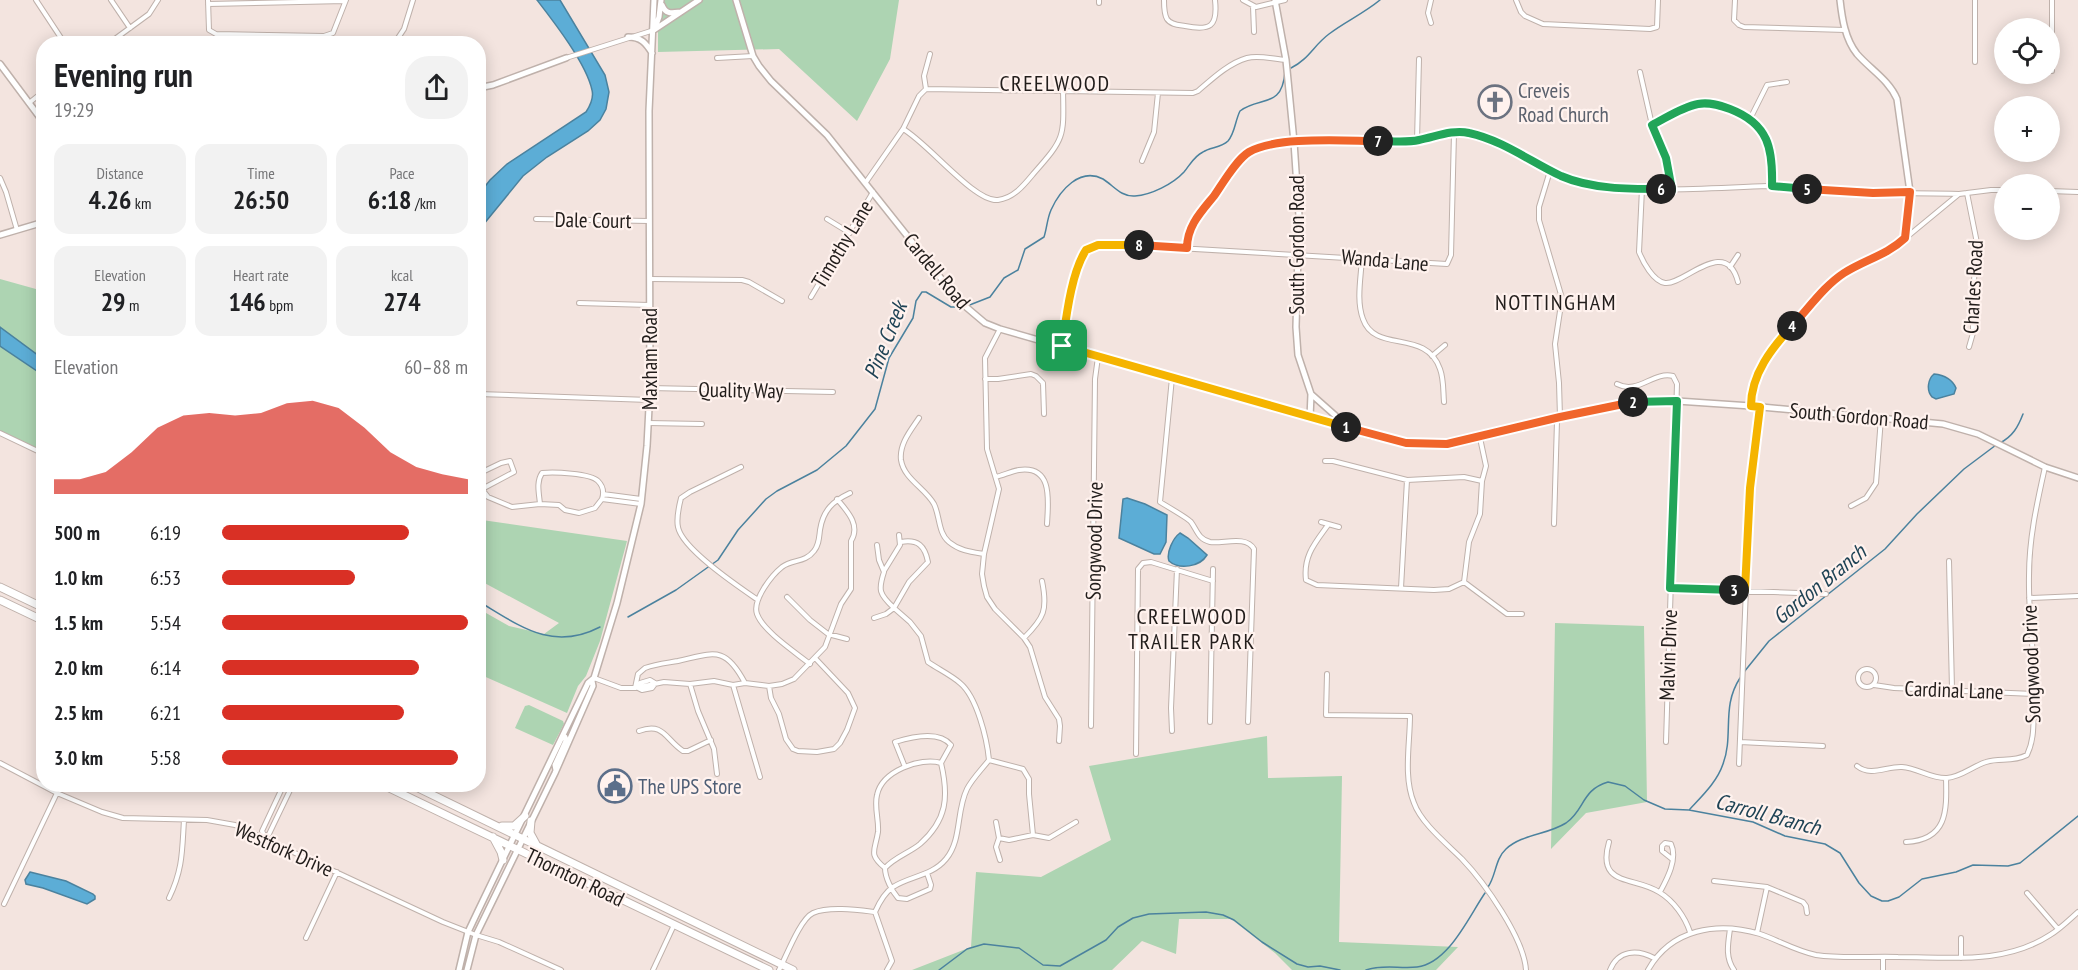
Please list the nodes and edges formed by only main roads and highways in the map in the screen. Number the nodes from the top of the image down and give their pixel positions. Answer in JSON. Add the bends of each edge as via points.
{"nodes":[{"id":1,"x":0,"y":587,"type":"edge"},
{"id":2,"x":0,"y":600,"type":"edge"},
{"id":3,"x":36,"y":604,"type":"edge"},
{"id":4,"x":36,"y":617,"type":"edge"},
{"id":5,"x":398,"y":792,"type":"edge"},
{"id":6,"x":426,"y":792,"type":"edge"},
{"id":7,"x":494,"y":825,"type":"junction"},
{"id":8,"x":493,"y":837,"type":"junction"},
{"id":9,"x":540,"y":848,"type":"junction"},
{"id":10,"x":503,"y":860,"type":"road end"},
{"id":11,"x":747,"y":960,"type":"junction"},
{"id":12,"x":780,"y":967,"type":"edge"},
{"id":13,"x":760,"y":970,"type":"edge"},
{"id":14,"x":769,"y":970,"type":"edge"},
{"id":15,"x":793,"y":970,"type":"edge"}],
"edges":[{"from":1,"to":3,"type":"highway"},
{"from":2,"to":4,"type":"highway"},
{"from":5,"to":8,"type":"highway","name":"Thornton Road"},
{"from":6,"to":7,"type":"highway","name":"Thornton Road"},
{"from":7,"to":9,"type":"highway","name":"Thornton Road"},
{"from":7,"to":9,"type":"highway","via":[[513,826],[528,818],[531,836]]},
{"from":8,"to":10,"type":"highway"},
{"from":8,"to":11,"type":"highway","name":"Thornton Road"},
{"from":9,"to":12,"type":"highway","name":"Thornton Road"},
{"from":11,"to":13,"type":"highway"},
{"from":11,"to":14,"type":"highway","name":"Thornton Road"},
{"from":12,"to":15,"type":"highway","name":"Thornton Road"}]}
